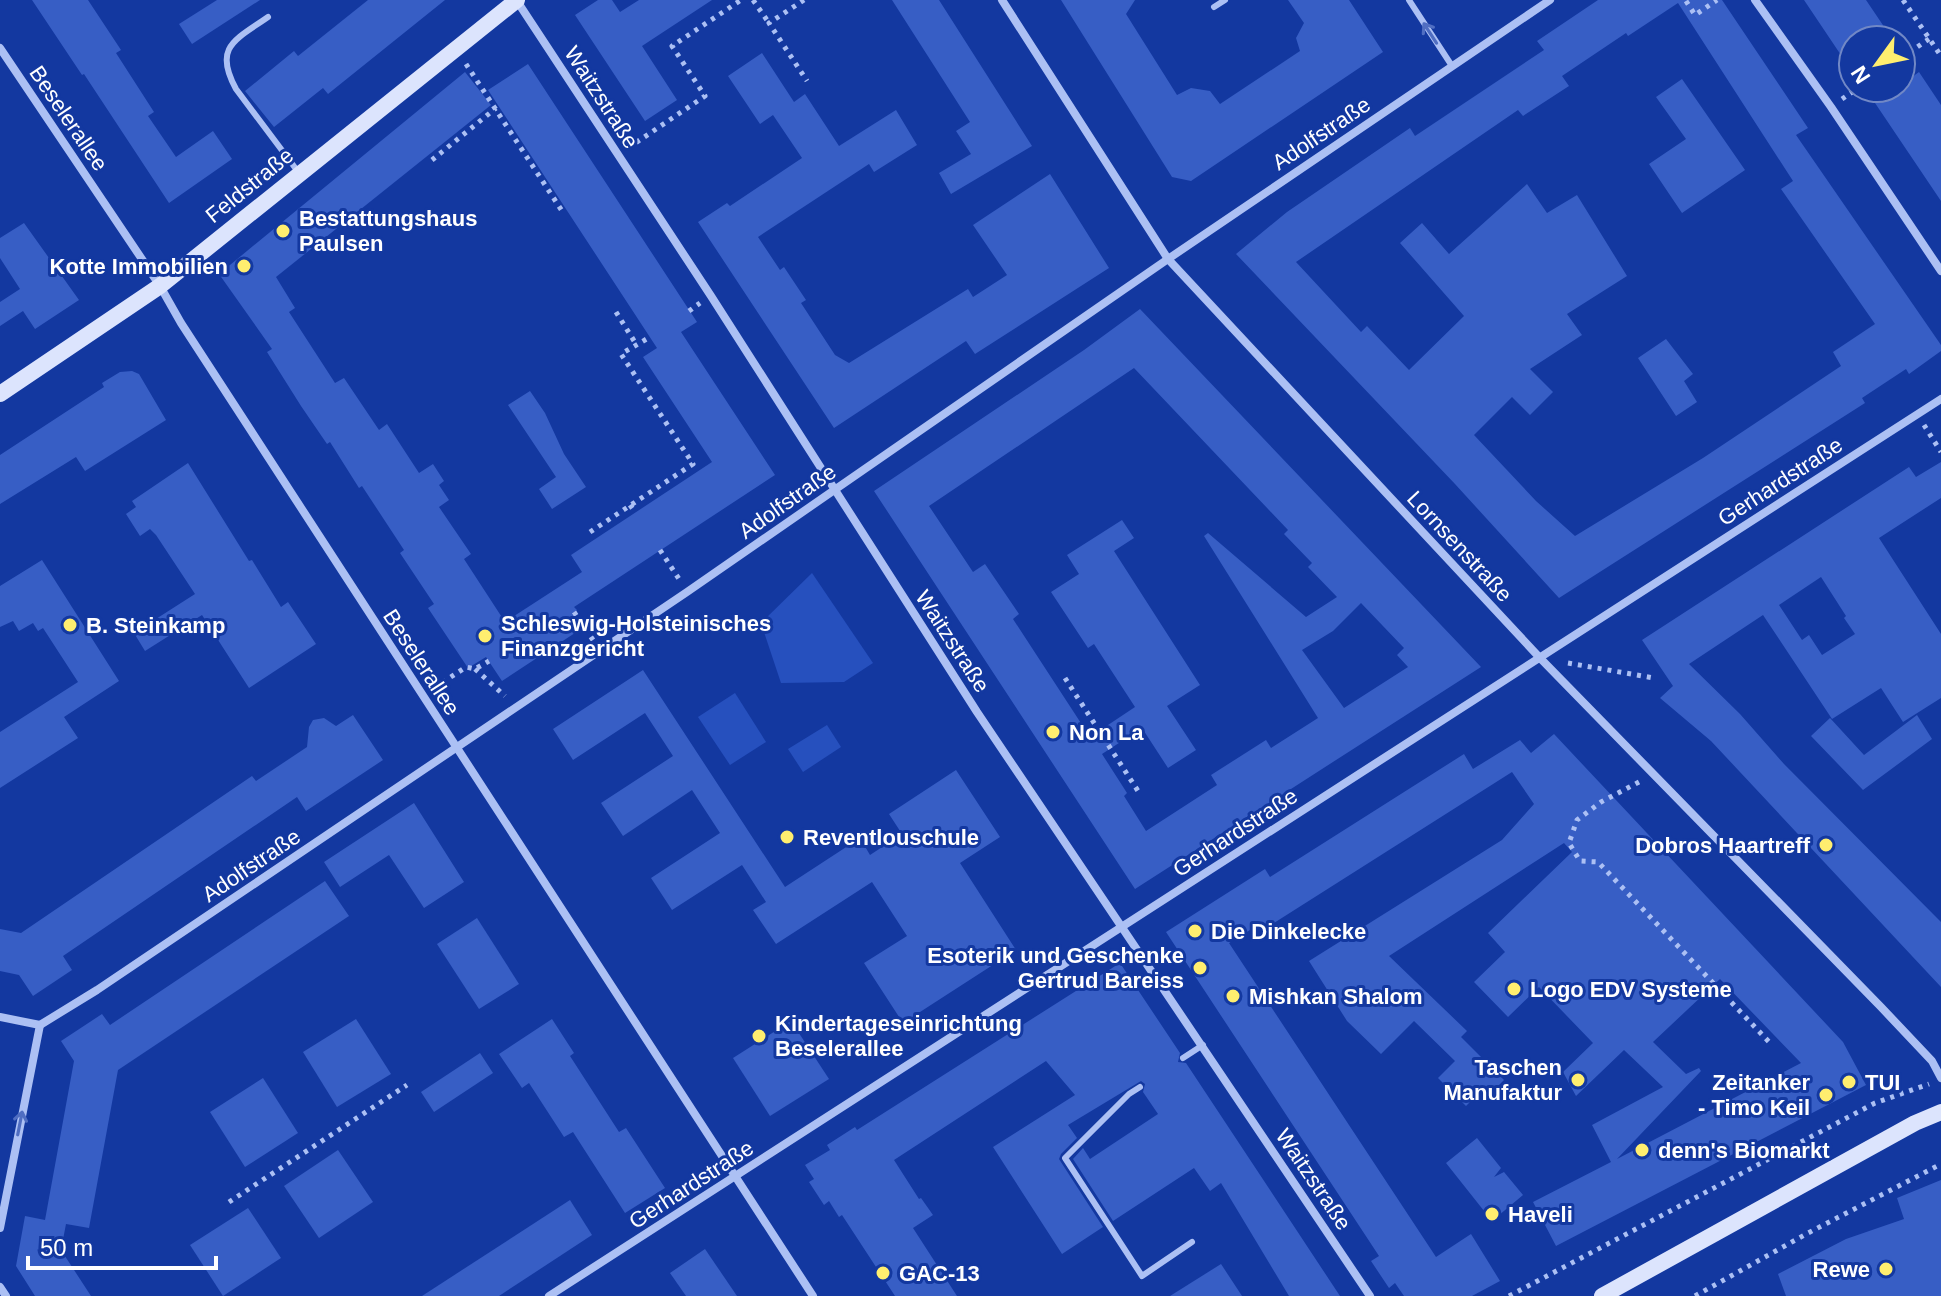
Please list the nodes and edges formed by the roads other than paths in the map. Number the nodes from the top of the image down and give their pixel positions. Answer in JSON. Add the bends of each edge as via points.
{"nodes":[{"id":1,"x":517,"y":0,"type":"edge"},
{"id":2,"x":1002,"y":0,"type":"edge"},
{"id":3,"x":1225,"y":0,"type":"edge"},
{"id":4,"x":1409,"y":0,"type":"edge"},
{"id":5,"x":1550,"y":0,"type":"edge"},
{"id":6,"x":1755,"y":0,"type":"edge"},
{"id":7,"x":1214,"y":7,"type":"dead end"},
{"id":8,"x":268,"y":17,"type":"dead end"},
{"id":9,"x":0,"y":48,"type":"edge"},
{"id":10,"x":1452,"y":66,"type":"junction"},
{"id":11,"x":299,"y":173,"type":"junction"},
{"id":12,"x":1168,"y":259,"type":"junction"},
{"id":13,"x":1941,"y":271,"type":"edge"},
{"id":14,"x":160,"y":286,"type":"junction"},
{"id":15,"x":0,"y":394,"type":"edge"},
{"id":16,"x":1941,"y":399,"type":"edge"},
{"id":17,"x":834,"y":489,"type":"junction"},
{"id":18,"x":1540,"y":658,"type":"junction"},
{"id":19,"x":457,"y":749,"type":"junction"},
{"id":20,"x":1122,"y":925,"type":"junction"},
{"id":21,"x":0,"y":1017,"type":"edge"},
{"id":22,"x":40,"y":1025,"type":"junction"},
{"id":23,"x":1203,"y":1045,"type":"junction"},
{"id":24,"x":1183,"y":1058,"type":"dead end"},
{"id":25,"x":1941,"y":1079,"type":"edge"},
{"id":26,"x":1140,"y":1087,"type":"dead end"},
{"id":27,"x":1941,"y":1112,"type":"edge"},
{"id":28,"x":734,"y":1177,"type":"junction"},
{"id":29,"x":0,"y":1228,"type":"edge"},
{"id":30,"x":1192,"y":1242,"type":"dead end"},
{"id":31,"x":0,"y":1287,"type":"edge"},
{"id":32,"x":6,"y":1296,"type":"edge"},
{"id":33,"x":549,"y":1296,"type":"edge"},
{"id":34,"x":813,"y":1296,"type":"edge"},
{"id":35,"x":1370,"y":1296,"type":"edge"},
{"id":36,"x":1602,"y":1296,"type":"edge"}],
"edges":[{"from":1,"to":11,"type":"street","name":"Feldstraße"},
{"from":1,"to":17,"type":"street","name":"Waitzstraße"},
{"from":2,"to":12,"type":"street","name":"Lornsenstraße"},
{"from":3,"to":7,"type":"lane"},
{"from":10,"to":4,"type":"lane","one_way":true},
{"from":5,"to":10,"type":"street","name":"Adolfstraße"},
{"from":6,"to":13,"type":"street"},
{"from":8,"to":11,"type":"lane","via":[[231,42],[225,59],[228,75]]},
{"from":9,"to":14,"type":"street","name":"Beselerallee"},
{"from":10,"to":12,"type":"street","name":"Adolfstraße"},
{"from":11,"to":14,"type":"street","name":"Feldstraße"},
{"from":12,"to":17,"type":"street","name":"Adolfstraße"},
{"from":12,"to":18,"type":"street","name":"Lornsenstraße"},
{"from":14,"to":15,"type":"street","name":"Feldstraße"},
{"from":14,"to":19,"type":"street","name":"Beselerallee"},
{"from":16,"to":18,"type":"street","name":"Gerhardstraße"},
{"from":17,"to":19,"type":"street","name":"Adolfstraße"},
{"from":17,"to":20,"type":"street","name":"Waitzstraße"},
{"from":18,"to":20,"type":"street","name":"Gerhardstraße"},
{"from":18,"to":25,"type":"street","name":"Lornsenstraße","via":[[1881,1007],[1932,1061]]},
{"from":19,"to":22,"type":"street","name":"Adolfstraße"},
{"from":19,"to":28,"type":"street","name":"Beselerallee"},
{"from":20,"to":23,"type":"street","name":"Waitzstraße"},
{"from":20,"to":28,"type":"street","name":"Gerhardstraße"},
{"from":21,"to":22,"type":"street"},
{"from":29,"to":22,"type":"street","one_way":true},
{"from":23,"to":24,"type":"lane"},
{"from":23,"to":35,"type":"street","name":"Waitzstraße"},
{"from":26,"to":30,"type":"lane","via":[[1065,1158],[1142,1276]]},
{"from":27,"to":36,"type":"street"},
{"from":28,"to":33,"type":"street","name":"Gerhardstraße"},
{"from":28,"to":34,"type":"street","name":"Beselerallee"},
{"from":31,"to":32,"type":"street"}]}
